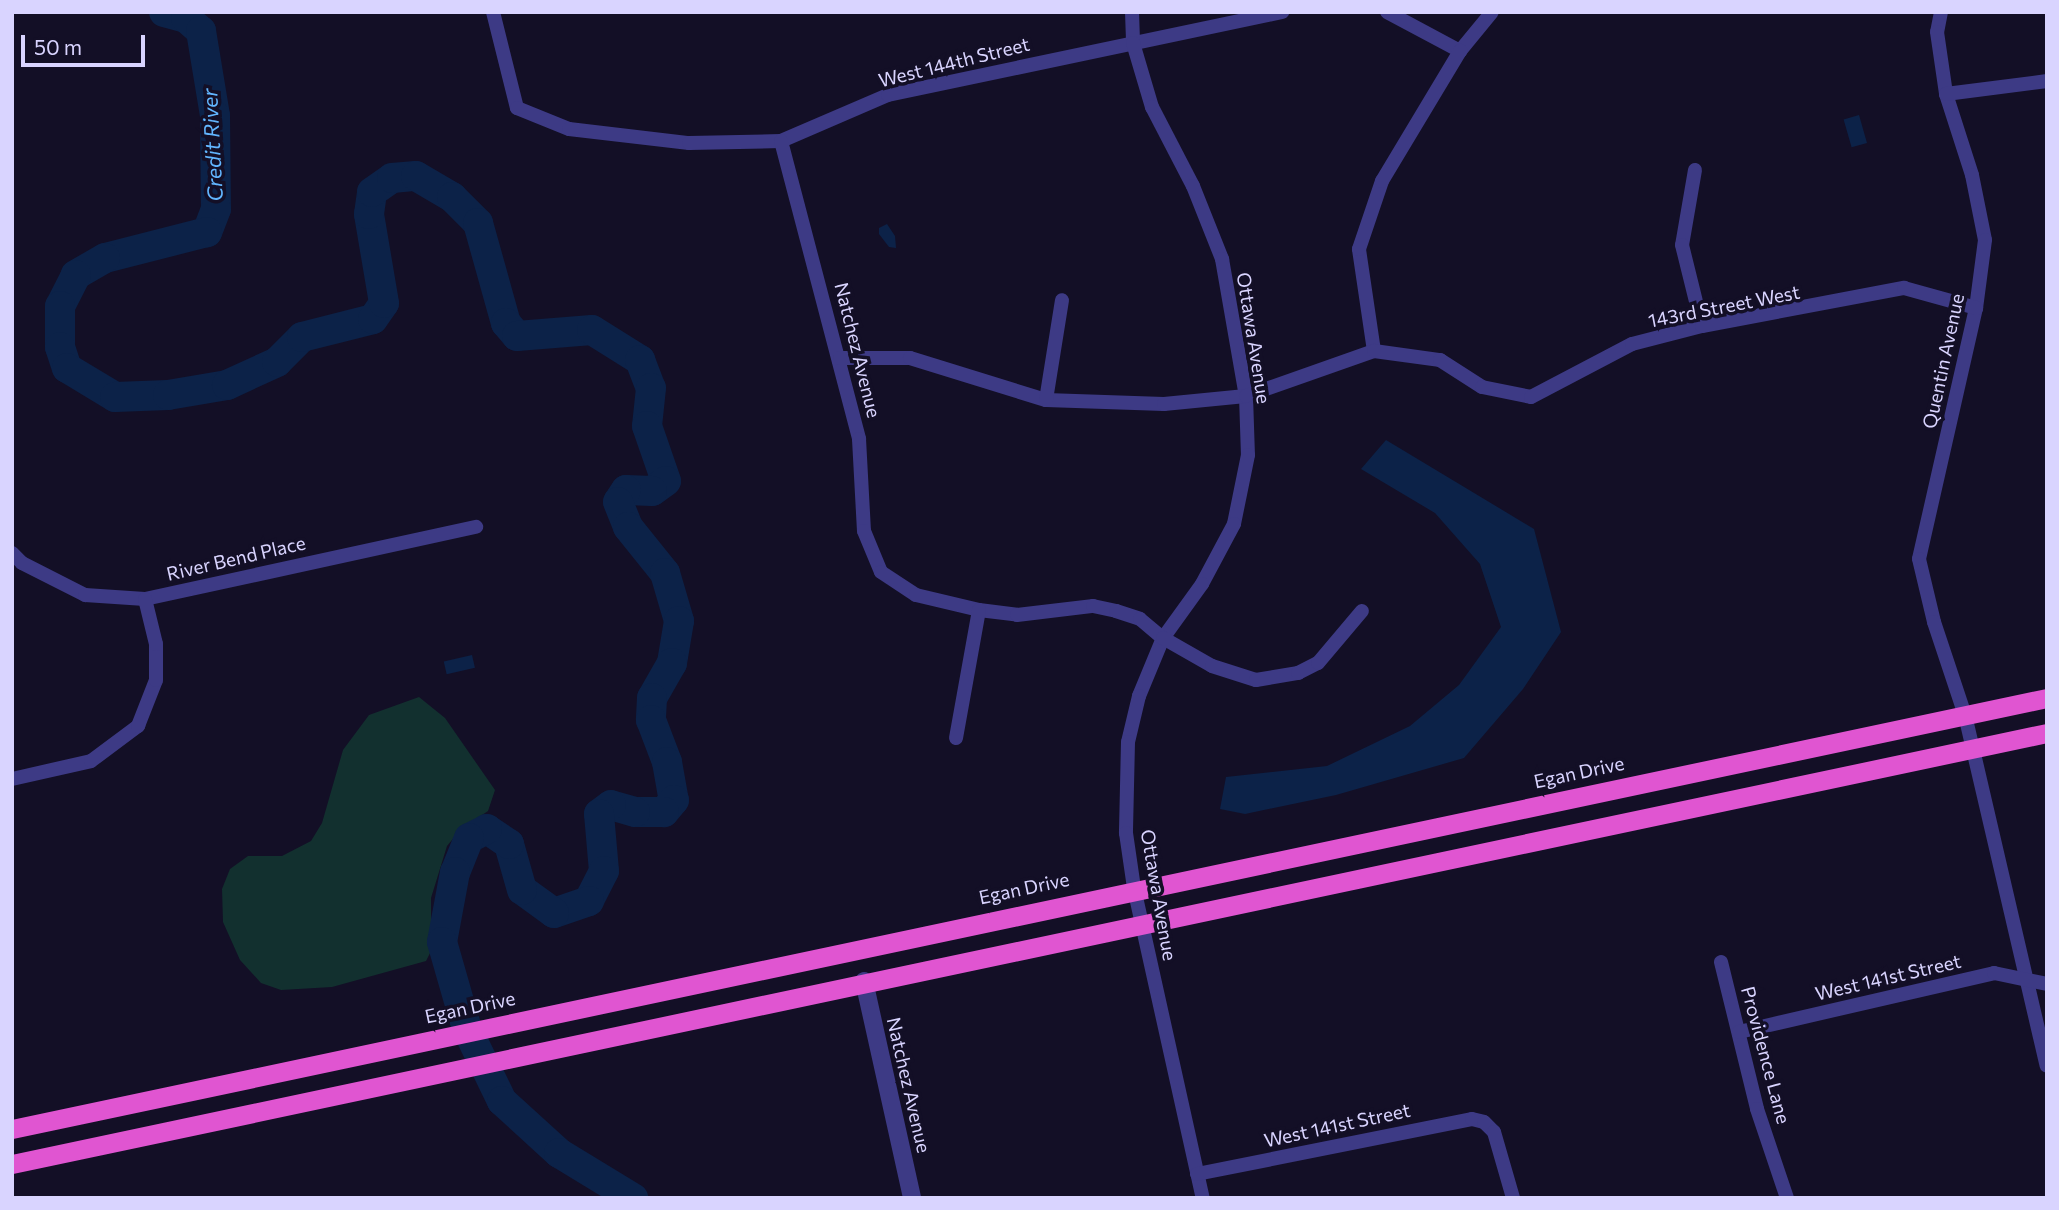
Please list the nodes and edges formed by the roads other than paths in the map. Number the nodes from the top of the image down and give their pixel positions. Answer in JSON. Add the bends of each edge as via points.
{"nodes":[{"id":1,"x":494,"y":12,"type":"edge"},
{"id":2,"x":1132,"y":12,"type":"edge"},
{"id":3,"x":1282,"y":12,"type":"edge"},
{"id":4,"x":1387,"y":12,"type":"edge"},
{"id":5,"x":1492,"y":12,"type":"edge"},
{"id":6,"x":1941,"y":12,"type":"edge"},
{"id":7,"x":1133,"y":43,"type":"junction"},
{"id":8,"x":1460,"y":51,"type":"junction"},
{"id":9,"x":2047,"y":81,"type":"edge"},
{"id":10,"x":1946,"y":94,"type":"junction"},
{"id":11,"x":781,"y":141,"type":"junction"},
{"id":12,"x":1695,"y":170,"type":"dead end"},
{"id":13,"x":1062,"y":300,"type":"dead end"},
{"id":14,"x":1976,"y":308,"type":"junction"},
{"id":15,"x":1702,"y":326,"type":"junction"},
{"id":16,"x":1374,"y":351,"type":"junction"},
{"id":17,"x":840,"y":359,"type":"junction"},
{"id":18,"x":1246,"y":396,"type":"junction"},
{"id":19,"x":1046,"y":400,"type":"junction"},
{"id":20,"x":476,"y":527,"type":"dead end"},
{"id":21,"x":12,"y":553,"type":"edge"},
{"id":22,"x":145,"y":599,"type":"junction"},
{"id":23,"x":979,"y":610,"type":"junction"},
{"id":24,"x":1362,"y":611,"type":"dead end"},
{"id":25,"x":1163,"y":638,"type":"junction"},
{"id":26,"x":2047,"y":698,"type":"edge"},
{"id":27,"x":1965,"y":715,"type":"junction"},
{"id":28,"x":2047,"y":733,"type":"edge"},
{"id":29,"x":956,"y":738,"type":"dead end"},
{"id":30,"x":1971,"y":749,"type":"junction"},
{"id":31,"x":12,"y":779,"type":"edge"},
{"id":32,"x":1134,"y":888,"type":"junction"},
{"id":33,"x":1142,"y":923,"type":"junction"},
{"id":34,"x":1721,"y":961,"type":"dead end"},
{"id":35,"x":2027,"y":980,"type":"junction"},
{"id":36,"x":864,"y":981,"type":"junction"},
{"id":37,"x":2047,"y":984,"type":"edge"},
{"id":38,"x":1739,"y":1032,"type":"junction"},
{"id":39,"x":2047,"y":1066,"type":"edge"},
{"id":40,"x":12,"y":1129,"type":"edge"},
{"id":41,"x":12,"y":1164,"type":"edge"},
{"id":42,"x":1197,"y":1174,"type":"junction"},
{"id":43,"x":912,"y":1198,"type":"edge"},
{"id":44,"x":1203,"y":1198,"type":"edge"},
{"id":45,"x":1513,"y":1198,"type":"edge"},
{"id":46,"x":1787,"y":1198,"type":"edge"}],
"edges":[{"from":1,"to":11,"type":"street","name":"West 144th Street","via":[[517,108],[569,129],[689,143]]},
{"from":2,"to":7,"type":"street","name":"Ottawa Avenue"},
{"from":3,"to":7,"type":"street","name":"West 144th Street"},
{"from":4,"to":8,"type":"street"},
{"from":5,"to":8,"type":"street"},
{"from":6,"to":10,"type":"street","name":"Quentin Avenue","via":[[1937,32]]},
{"from":7,"to":11,"type":"street","name":"West 144th Street","via":[[888,95]]},
{"from":7,"to":18,"type":"street","name":"Ottawa Avenue","via":[[1152,107],[1193,186],[1222,259]]},
{"from":8,"to":16,"type":"street","via":[[1382,181],[1359,249]]},
{"from":9,"to":10,"type":"street"},
{"from":10,"to":14,"type":"street","name":"Quentin Avenue","via":[[1972,175],[1985,240]]},
{"from":11,"to":17,"type":"street","name":"Natchez Avenue"},
{"from":12,"to":15,"type":"street","via":[[1682,245]]},
{"from":13,"to":19,"type":"street"},
{"from":14,"to":15,"type":"street","name":"143rd Street West","via":[[1904,288]]},
{"from":14,"to":27,"type":"street","name":"Quentin Avenue","via":[[1919,559]]},
{"from":15,"to":16,"type":"street","name":"143rd Street West","via":[[1632,344],[1531,397],[1482,387],[1440,360]]},
{"from":16,"to":18,"type":"street","name":"143rd Street West"},
{"from":17,"to":19,"type":"street","name":"143rd Street West","via":[[910,358]]},
{"from":17,"to":23,"type":"street","name":"Natchez Avenue","via":[[859,439],[864,531],[881,572],[916,595]]},
{"from":18,"to":19,"type":"street","name":"143rd Street West","via":[[1164,404]]},
{"from":18,"to":25,"type":"street","name":"Ottawa Avenue","via":[[1248,455],[1234,524],[1202,584]]},
{"from":20,"to":22,"type":"street","name":"River Bend Place"},
{"from":21,"to":22,"type":"street","via":[[22,563],[85,595]]},
{"from":22,"to":31,"type":"street","name":"River Bend Place","via":[[156,644],[156,680],[138,726],[91,761]]},
{"from":23,"to":25,"type":"street","via":[[1017,615],[1093,606],[1140,619]]},
{"from":23,"to":29,"type":"street"},
{"from":24,"to":25,"type":"street","via":[[1318,663],[1278,679],[1233,675]]},
{"from":25,"to":32,"type":"street","name":"Ottawa Avenue","via":[[1139,696],[1128,742],[1126,833]]},
{"from":26,"to":27,"type":"highway","name":"Egan Drive"},
{"from":27,"to":30,"type":"street","name":"Quentin Avenue"},
{"from":27,"to":32,"type":"highway","name":"Egan Drive"},
{"from":28,"to":30,"type":"highway"},
{"from":30,"to":33,"type":"highway"},
{"from":30,"to":35,"type":"street","name":"Quentin Avenue"},
{"from":32,"to":33,"type":"street","name":"Ottawa Avenue"},
{"from":32,"to":40,"type":"highway","name":"Egan Drive"},
{"from":33,"to":36,"type":"highway"},
{"from":33,"to":42,"type":"street","name":"Ottawa Avenue"},
{"from":34,"to":38,"type":"street","name":"Providence Lane"},
{"from":35,"to":37,"type":"street","name":"West 141st Street"},
{"from":35,"to":38,"type":"street","name":"West 141st Street","via":[[1994,972]]},
{"from":35,"to":39,"type":"street","name":"Quentin Avenue"},
{"from":36,"to":41,"type":"highway"},
{"from":36,"to":43,"type":"street","name":"Natchez Avenue"},
{"from":38,"to":46,"type":"street","name":"Providence Lane","via":[[1757,1109]]},
{"from":42,"to":44,"type":"street","name":"Ottawa Avenue"},
{"from":42,"to":45,"type":"street","name":"West 141st Street","via":[[1456,1120],[1484,1122],[1502,1151]]}]}
